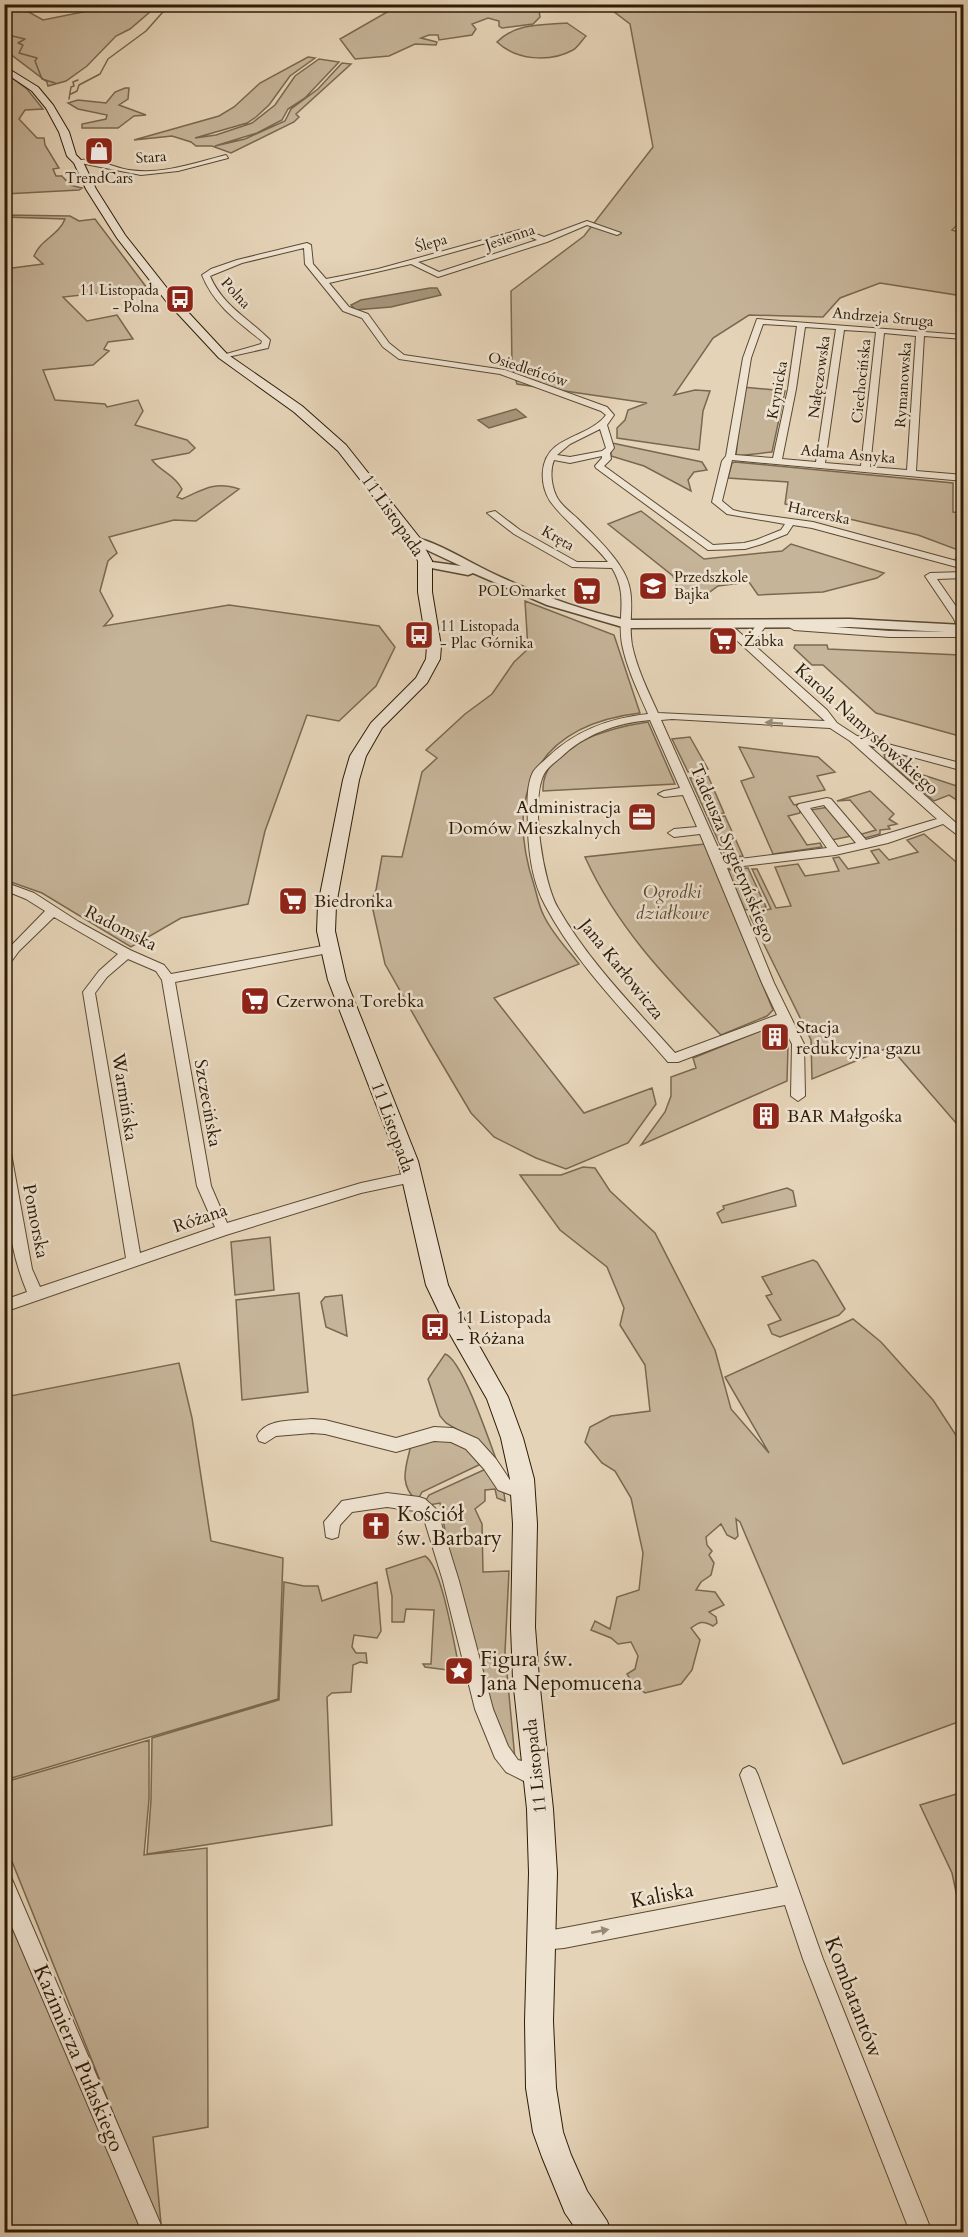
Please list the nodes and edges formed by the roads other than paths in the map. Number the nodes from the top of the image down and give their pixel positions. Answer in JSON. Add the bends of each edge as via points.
{"nodes":[{"id":1,"x":4,"y":62,"type":"edge"},
{"id":2,"x":4,"y":68,"type":"edge"},
{"id":3,"x":226,"y":157,"type":"dead end"},
{"id":4,"x":78,"y":162,"type":"junction"},
{"id":5,"x":617,"y":233,"type":"dead end"},
{"id":6,"x":544,"y":240,"type":"junction"},
{"id":7,"x":412,"y":262,"type":"junction"},
{"id":8,"x":324,"y":282,"type":"junction"},
{"id":9,"x":801,"y":324,"type":"junction"},
{"id":10,"x":840,"y":327,"type":"junction"},
{"id":11,"x":880,"y":331,"type":"junction"},
{"id":12,"x":920,"y":334,"type":"junction"},
{"id":13,"x":963,"y":337,"type":"edge"},
{"id":14,"x":223,"y":357,"type":"junction"},
{"id":15,"x":603,"y":426,"type":"junction"},
{"id":16,"x":605,"y":453,"type":"junction"},
{"id":17,"x":552,"y":457,"type":"junction"},
{"id":18,"x":730,"y":457,"type":"junction"},
{"id":19,"x":777,"y":462,"type":"junction"},
{"id":20,"x":820,"y":465,"type":"junction"},
{"id":21,"x":865,"y":470,"type":"junction"},
{"id":22,"x":911,"y":474,"type":"junction"},
{"id":23,"x":963,"y":478,"type":"edge"},
{"id":24,"x":492,"y":513,"type":"dead end"},
{"id":25,"x":791,"y":521,"type":"junction"},
{"id":26,"x":414,"y":540,"type":"junction"},
{"id":27,"x":452,"y":558,"type":"junction"},
{"id":28,"x":425,"y":562,"type":"junction"},
{"id":29,"x":616,"y":566,"type":"junction"},
{"id":30,"x":963,"y":566,"type":"edge"},
{"id":31,"x":467,"y":571,"type":"junction"},
{"id":32,"x":483,"y":574,"type":"junction"},
{"id":33,"x":963,"y":575,"type":"edge"},
{"id":34,"x":426,"y":583,"type":"junction"},
{"id":35,"x":626,"y":624,"type":"junction"},
{"id":36,"x":762,"y":624,"type":"junction"},
{"id":37,"x":725,"y":625,"type":"junction"},
{"id":38,"x":794,"y":627,"type":"dead end"},
{"id":39,"x":963,"y":629,"type":"edge"},
{"id":40,"x":748,"y":644,"type":"junction"},
{"id":41,"x":655,"y":716,"type":"junction"},
{"id":42,"x":833,"y":725,"type":"junction"},
{"id":43,"x":854,"y":739,"type":"junction"},
{"id":44,"x":882,"y":746,"type":"junction"},
{"id":45,"x":868,"y":752,"type":"junction"},
{"id":46,"x":963,"y":768,"type":"edge"},
{"id":47,"x":687,"y":791,"type":"junction"},
{"id":48,"x":664,"y":794,"type":"dead end"},
{"id":49,"x":944,"y":820,"type":"junction"},
{"id":50,"x":704,"y":830,"type":"junction"},
{"id":51,"x":674,"y":833,"type":"dead end"},
{"id":52,"x":963,"y":837,"type":"edge"},
{"id":53,"x":863,"y":844,"type":"junction"},
{"id":54,"x":835,"y":851,"type":"junction"},
{"id":55,"x":720,"y":865,"type":"junction"},
{"id":56,"x":4,"y":885,"type":"edge"},
{"id":57,"x":53,"y":911,"type":"junction"},
{"id":58,"x":328,"y":949,"type":"junction"},
{"id":59,"x":126,"y":953,"type":"junction"},
{"id":60,"x":4,"y":963,"type":"edge"},
{"id":61,"x":168,"y":979,"type":"junction"},
{"id":62,"x":784,"y":1017,"type":"junction"},
{"id":63,"x":798,"y":1096,"type":"dead end"},
{"id":64,"x":4,"y":1153,"type":"edge"},
{"id":65,"x":412,"y":1178,"type":"junction"},
{"id":66,"x":223,"y":1230,"type":"junction"},
{"id":67,"x":134,"y":1262,"type":"junction"},
{"id":68,"x":36,"y":1295,"type":"junction"},
{"id":69,"x":4,"y":1306,"type":"edge"},
{"id":70,"x":265,"y":1436,"type":"dead end"},
{"id":71,"x":524,"y":1493,"type":"junction"},
{"id":72,"x":332,"y":1532,"type":"dead end"},
{"id":73,"x":536,"y":1772,"type":"junction"},
{"id":74,"x":749,"y":1775,"type":"dead end"},
{"id":75,"x":4,"y":1884,"type":"edge"},
{"id":76,"x":790,"y":1894,"type":"junction"},
{"id":77,"x":542,"y":1940,"type":"junction"},
{"id":78,"x":153,"y":2232,"type":"edge"},
{"id":79,"x":596,"y":2232,"type":"edge"},
{"id":80,"x":921,"y":2232,"type":"edge"}],
"edges":[{"from":1,"to":4,"type":"main road","name":"11 Listopada","via":[[37,83],[56,103],[76,139]]},
{"from":2,"to":4,"type":"main road","name":"11 Listopada","via":[[46,100]]},
{"from":3,"to":4,"type":"street","name":"Stara","via":[[144,173]]},
{"from":4,"to":14,"type":"main road","name":"11 Listopada","via":[[130,249]]},
{"from":5,"to":6,"type":"street","name":"Jesienna","via":[[587,223]]},
{"from":6,"to":7,"type":"street","name":"Ślepa","via":[[523,231]]},
{"from":6,"to":7,"type":"street","name":"Jesienna","via":[[438,275]]},
{"from":7,"to":8,"type":"street","name":"Ślepa"},
{"from":8,"to":14,"type":"street","name":"Polna","via":[[309,264],[307,245],[206,275],[213,292],[266,340],[265,346]]},
{"from":8,"to":15,"type":"street","name":"Osiedleńców","via":[[346,309],[365,316],[386,345],[402,357],[502,372],[604,409],[610,415]]},
{"from":9,"to":10,"type":"street","name":"Andrzeja Struga"},
{"from":9,"to":18,"type":"street","name":"Andrzeja Struga","via":[[760,321],[747,358]]},
{"from":9,"to":19,"type":"street","name":"Krynicka"},
{"from":10,"to":11,"type":"street","name":"Andrzeja Struga"},
{"from":10,"to":20,"type":"street","name":"Nałęczowska"},
{"from":11,"to":12,"type":"street","name":"Andrzeja Struga"},
{"from":11,"to":21,"type":"street","name":"Ciechocińska"},
{"from":12,"to":13,"type":"street","name":"Andrzeja Struga"},
{"from":12,"to":22,"type":"street","name":"Rymanowska"},
{"from":14,"to":26,"type":"main road","name":"11 Listopada","via":[[332,438]]},
{"from":15,"to":16,"type":"street","via":[[610,448]]},
{"from":15,"to":17,"type":"street","via":[[569,440]]},
{"from":16,"to":17,"type":"street","via":[[570,460]]},
{"from":16,"to":25,"type":"street","via":[[607,459],[599,466],[711,548],[759,542],[784,532]]},
{"from":17,"to":29,"type":"street","via":[[548,479],[554,500]]},
{"from":18,"to":19,"type":"street","name":"Adama Asnyka"},
{"from":18,"to":25,"type":"street","name":"Harcerska","via":[[726,460],[717,502],[740,515]]},
{"from":19,"to":20,"type":"street","name":"Adama Asnyka"},
{"from":20,"to":21,"type":"street","name":"Adama Asnyka"},
{"from":21,"to":22,"type":"street","name":"Adama Asnyka"},
{"from":22,"to":23,"type":"street","name":"Adama Asnyka"},
{"from":24,"to":29,"type":"street","name":"Kręta","via":[[575,565]]},
{"from":25,"to":30,"type":"street","name":"Harcerska"},
{"from":26,"to":27,"type":"street"},
{"from":26,"to":28,"type":"main road","name":"11 Listopada"},
{"from":27,"to":28,"type":"street"},
{"from":27,"to":32,"type":"street"},
{"from":28,"to":31,"type":"street"},
{"from":28,"to":34,"type":"main road","name":"11 Listopada"},
{"from":29,"to":35,"type":"street","name":"Tadeusza Sygietyńskiego","via":[[627,587]]},
{"from":31,"to":32,"type":"street"},
{"from":31,"to":34,"type":"street","via":[[442,574]]},
{"from":32,"to":35,"type":"street","via":[[582,613]]},
{"from":33,"to":39,"type":"street","via":[[930,576]]},
{"from":34,"to":58,"type":"main road","name":"11 Listopada","via":[[433,659],[422,681],[376,726],[358,756],[327,905]]},
{"from":35,"to":37,"type":"street"},
{"from":35,"to":41,"type":"street","name":"Tadeusza Sygietyńskiego","via":[[633,669]]},
{"from":36,"to":37,"type":"street"},
{"from":36,"to":39,"type":"street","via":[[850,623]]},
{"from":36,"to":40,"type":"street"},
{"from":37,"to":40,"type":"street","name":"Karola Namysłowskiego"},
{"from":38,"to":39,"type":"street","via":[[935,636],[959,635]]},
{"from":40,"to":42,"type":"street","name":"Karola Namysłowskiego"},
{"from":42,"to":41,"type":"street","one_way":true},
{"from":41,"to":47,"type":"street","name":"Tadeusza Sygietyńskiego"},
{"from":41,"to":62,"type":"street","name":"Jana Karłowicza","via":[[611,722],[566,744],[539,772],[534,841],[550,904],[586,959],[673,1059]]},
{"from":42,"to":43,"type":"street","name":"Karola Namysłowskiego"},
{"from":43,"to":44,"type":"street"},
{"from":43,"to":45,"type":"street","name":"Karola Namysłowskiego"},
{"from":44,"to":45,"type":"street"},
{"from":44,"to":46,"type":"street"},
{"from":45,"to":49,"type":"street","name":"Karola Namysłowskiego"},
{"from":47,"to":48,"type":"street"},
{"from":47,"to":50,"type":"street","name":"Tadeusza Sygietyńskiego"},
{"from":49,"to":52,"type":"street","name":"Karola Namysłowskiego"},
{"from":49,"to":53,"type":"street"},
{"from":50,"to":51,"type":"street"},
{"from":50,"to":55,"type":"street","name":"Tadeusza Sygietyńskiego"},
{"from":53,"to":54,"type":"street"},
{"from":53,"to":54,"type":"street","via":[[827,801],[803,807]]},
{"from":54,"to":55,"type":"street"},
{"from":55,"to":62,"type":"street","name":"Tadeusza Sygietyńskiego"},
{"from":56,"to":57,"type":"street","name":"Radomska"},
{"from":57,"to":59,"type":"street","name":"Radomska"},
{"from":57,"to":60,"type":"street"},
{"from":58,"to":61,"type":"street"},
{"from":58,"to":65,"type":"main road","name":"11 Listopada"},
{"from":59,"to":61,"type":"street","name":"Radomska","via":[[160,968]]},
{"from":59,"to":67,"type":"street","name":"Warmińska","via":[[89,992]]},
{"from":61,"to":66,"type":"street","name":"Szczecińska","via":[[204,1186]]},
{"from":62,"to":63,"type":"street","name":"Tadeusza Sygietyńskiego","via":[[798,1044]]},
{"from":64,"to":68,"type":"street","name":"Pomorska","via":[[25,1269]]},
{"from":65,"to":66,"type":"street","name":"Różana","via":[[361,1188]]},
{"from":65,"to":71,"type":"main road","name":"11 Listopada","via":[[437,1285],[497,1397],[512,1438]]},
{"from":66,"to":67,"type":"street","name":"Różana"},
{"from":67,"to":68,"type":"street","name":"Różana"},
{"from":68,"to":69,"type":"street","name":"Różana"},
{"from":70,"to":71,"type":"street","via":[[272,1430],[312,1426],[396,1444],[434,1434],[453,1435],[472,1444],[504,1485]]},
{"from":71,"to":73,"type":"main road","name":"11 Listopada","via":[[523,1627]]},
{"from":72,"to":73,"type":"street","via":[[332,1522],[348,1506],[404,1500],[419,1504],[431,1515],[484,1709],[501,1752],[512,1766]]},
{"from":73,"to":77,"type":"main road","name":"11 Listopada","via":[[543,1852]]},
{"from":74,"to":76,"type":"street","name":"Kombatantów"},
{"from":75,"to":78,"type":"street","name":"Kazimierza Pułaskiego"},
{"from":77,"to":76,"type":"street","name":"Kaliska","one_way":true},
{"from":76,"to":80,"type":"street","name":"Kombatantów"},
{"from":77,"to":79,"type":"main road","name":"11 Listopada","via":[[539,2049],[545,2111],[566,2179]]}]}
